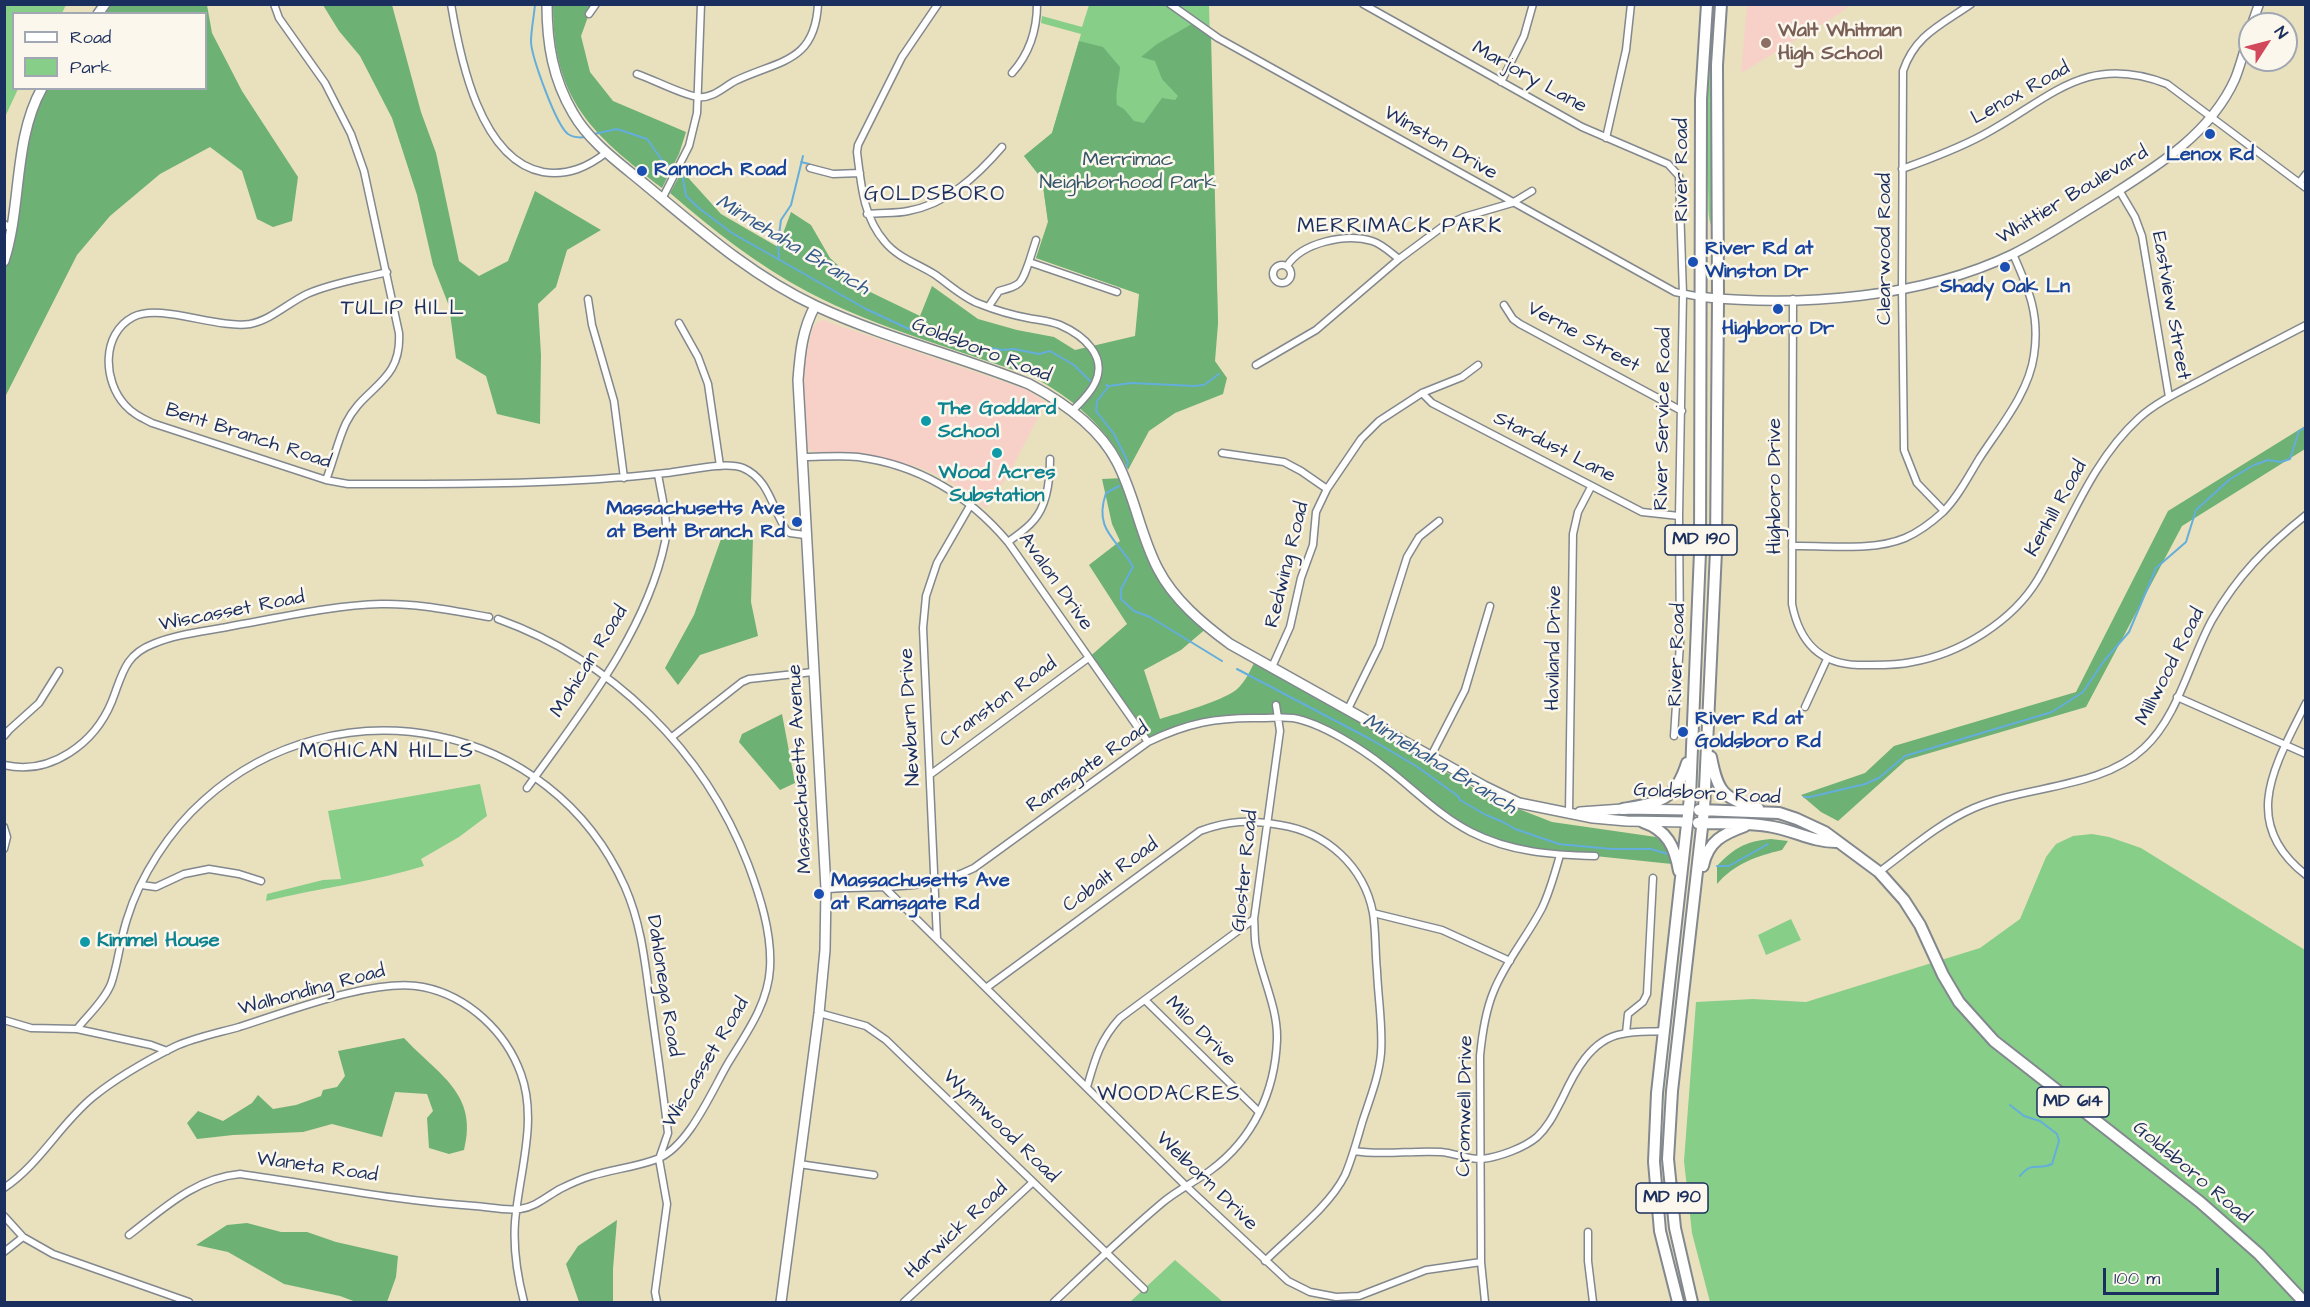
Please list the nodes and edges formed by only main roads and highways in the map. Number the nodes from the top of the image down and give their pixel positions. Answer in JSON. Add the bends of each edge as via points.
{"nodes":[{"id":1,"x":547,"y":4,"type":"edge"},
{"id":2,"x":1707,"y":4,"type":"edge"},
{"id":3,"x":1720,"y":4,"type":"edge"},
{"id":4,"x":41,"y":90,"type":"edge"},
{"id":5,"x":8,"y":227,"type":"edge"},
{"id":6,"x":4,"y":261,"type":"edge"},
{"id":7,"x":815,"y":306,"type":"junction"},
{"id":8,"x":1708,"y":714,"type":"junction"},
{"id":9,"x":1692,"y":748,"type":"junction"},
{"id":10,"x":1623,"y":809,"type":"junction"},
{"id":11,"x":1689,"y":810,"type":"junction"},
{"id":12,"x":1704,"y":810,"type":"junction"},
{"id":13,"x":1569,"y":813,"type":"junction"},
{"id":14,"x":1779,"y":813,"type":"junction"},
{"id":15,"x":1643,"y":822,"type":"junction"},
{"id":16,"x":1688,"y":822,"type":"junction"},
{"id":17,"x":1703,"y":823,"type":"junction"},
{"id":18,"x":1752,"y":823,"type":"junction"},
{"id":19,"x":1836,"y":842,"type":"junction"},
{"id":20,"x":1681,"y":883,"type":"junction"},
{"id":21,"x":1694,"y":901,"type":"junction"},
{"id":22,"x":781,"y":1302,"type":"edge"},
{"id":23,"x":1678,"y":1302,"type":"edge"},
{"id":24,"x":1692,"y":1302,"type":"edge"},
{"id":25,"x":2304,"y":1302,"type":"edge"}],
"edges":[{"from":1,"to":7,"type":"main road","name":"Goldsboro Road","number":"MD 614","via":[[553,69],[574,116],[590,135],[748,267]]},
{"from":2,"to":9,"type":"main road","name":"River Road","number":"MD 190","via":[[1701,99],[1701,552]]},
{"from":3,"to":8,"type":"main road","name":"River Road","number":"MD 190","via":[[1716,551]]},
{"from":4,"to":5,"type":"main road","via":[[27,125]]},
{"from":5,"to":6,"type":"main road"},
{"from":7,"to":13,"type":"main road","name":"Goldsboro Road","number":"MD 614","via":[[1050,395],[1093,429],[1116,461],[1152,555],[1171,588],[1208,627],[1230,644],[1484,786],[1519,803]]},
{"from":7,"to":22,"type":"main road","name":"Massachusetts Avenue","via":[[801,346],[798,380],[826,889],[825,950]]},
{"from":8,"to":12,"type":"main road","name":"River Road","number":"MD 190"},
{"from":8,"to":14,"type":"main road","via":[[1710,752],[1715,778],[1722,790],[1734,801]]},
{"from":9,"to":10,"type":"main road","via":[[1674,791],[1655,802]]},
{"from":9,"to":11,"type":"main road","name":"River Road","number":"MD 190"},
{"from":10,"to":11,"type":"main road","name":"Goldsboro Road","number":"MD 614"},
{"from":10,"to":13,"type":"main road","name":"Goldsboro Road","number":"MD 614"},
{"from":11,"to":12,"type":"main road","name":"Goldsboro Road","number":"MD 614"},
{"from":11,"to":16,"type":"main road","name":"River Road","number":"MD 190"},
{"from":12,"to":14,"type":"main road","name":"Goldsboro Road","number":"MD 614"},
{"from":12,"to":17,"type":"main road","name":"River Road","number":"MD 190"},
{"from":13,"to":15,"type":"main road","name":"Goldsboro Road","number":"MD 614"},
{"from":14,"to":19,"type":"main road","name":"Goldsboro Road","number":"MD 614","via":[[1808,823]]},
{"from":15,"to":16,"type":"main road","name":"Goldsboro Road","number":"MD 614"},
{"from":15,"to":20,"type":"main road","via":[[1669,839]]},
{"from":16,"to":17,"type":"main road","name":"Goldsboro Road","number":"MD 614"},
{"from":16,"to":20,"type":"main road","name":"River Road","number":"MD 190"},
{"from":17,"to":18,"type":"main road","name":"Goldsboro Road","number":"MD 614"},
{"from":17,"to":21,"type":"main road","name":"River Road","number":"MD 190"},
{"from":18,"to":19,"type":"main road","name":"Goldsboro Road","number":"MD 614"},
{"from":18,"to":21,"type":"main road","via":[[1722,835],[1709,849]]},
{"from":19,"to":25,"type":"main road","name":"Goldsboro Road","number":"MD 614","via":[[1879,872],[1904,900],[1959,1002],[1994,1041],[2200,1202],[2259,1254]]},
{"from":20,"to":23,"type":"main road","name":"River Road","number":"MD 190","via":[[1657,1093],[1654,1162],[1660,1231]]},
{"from":21,"to":24,"type":"main road","name":"River Road","number":"MD 190","via":[[1668,1159],[1675,1227]]}]}
